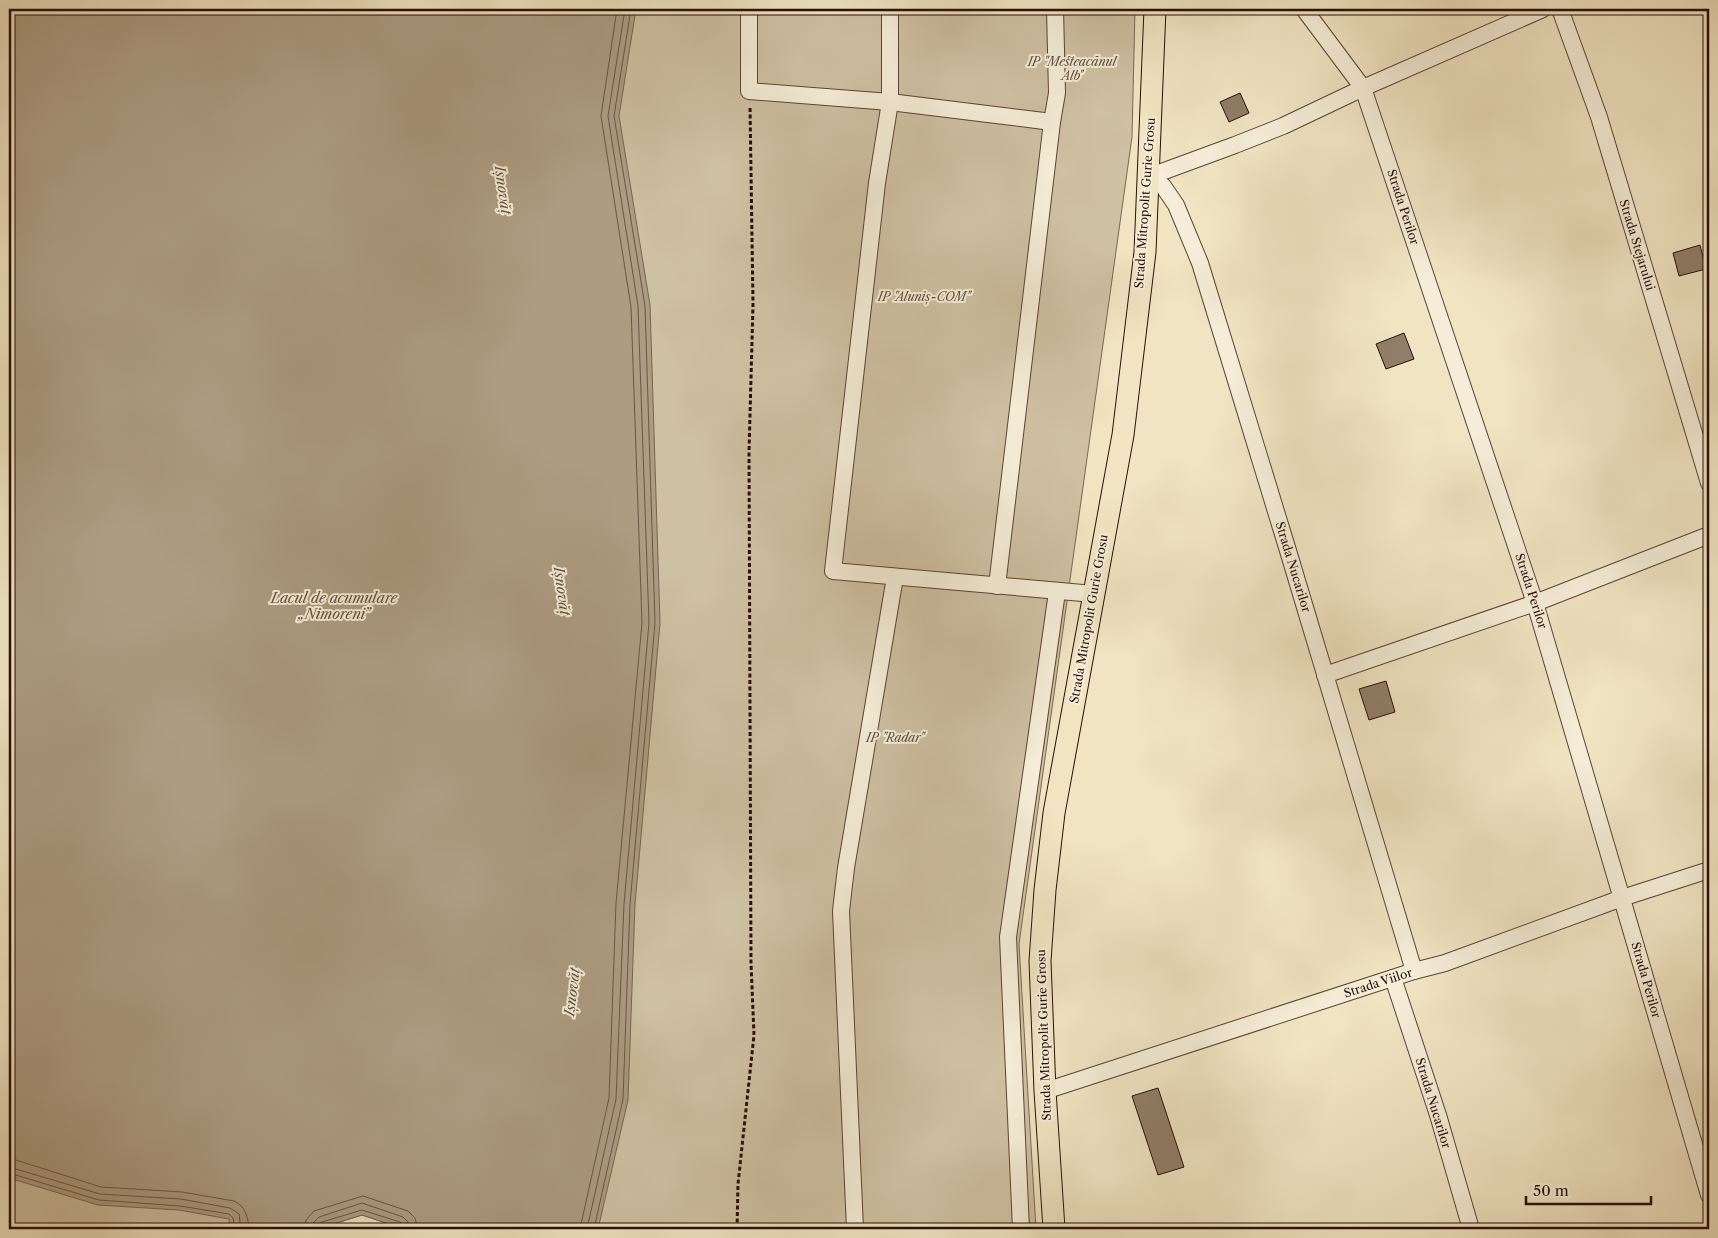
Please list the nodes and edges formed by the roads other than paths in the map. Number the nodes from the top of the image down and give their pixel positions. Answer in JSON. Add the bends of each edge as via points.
{"nodes":[{"id":1,"x":749,"y":9,"type":"edge"},
{"id":2,"x":890,"y":9,"type":"edge"},
{"id":3,"x":1055,"y":9,"type":"edge"},
{"id":4,"x":1155,"y":9,"type":"edge"},
{"id":5,"x":1304,"y":9,"type":"edge"},
{"id":6,"x":1543,"y":9,"type":"edge"},
{"id":7,"x":1560,"y":9,"type":"edge"},
{"id":8,"x":1363,"y":88,"type":"junction"},
{"id":9,"x":890,"y":102,"type":"junction"},
{"id":10,"x":1052,"y":122,"type":"junction"},
{"id":11,"x":1148,"y":177,"type":"junction"},
{"id":12,"x":1709,"y":483,"type":"edge"},
{"id":13,"x":1709,"y":536,"type":"edge"},
{"id":14,"x":895,"y":577,"type":"junction"},
{"id":15,"x":997,"y":586,"type":"junction"},
{"id":16,"x":1057,"y":592,"type":"junction"},
{"id":17,"x":1094,"y":594,"type":"junction"},
{"id":18,"x":1535,"y":603,"type":"junction"},
{"id":19,"x":1325,"y":675,"type":"junction"},
{"id":20,"x":1709,"y":870,"type":"edge"},
{"id":21,"x":1622,"y":898,"type":"junction"},
{"id":22,"x":1414,"y":971,"type":"junction"},
{"id":23,"x":1393,"y":978,"type":"junction"},
{"id":24,"x":1045,"y":1091,"type":"junction"},
{"id":25,"x":1709,"y":1195,"type":"edge"},
{"id":26,"x":855,"y":1229,"type":"edge"},
{"id":27,"x":1021,"y":1229,"type":"edge"},
{"id":28,"x":1054,"y":1229,"type":"edge"},
{"id":29,"x":1470,"y":1229,"type":"edge"}],
"edges":[{"from":1,"to":9,"type":"street","via":[[750,91]]},
{"from":2,"to":9,"type":"street"},
{"from":3,"to":10,"type":"street","via":[[1057,93]]},
{"from":4,"to":11,"type":"main road","name":"Strada Mitropolit Gurie Grosu"},
{"from":5,"to":8,"type":"street","name":"Strada Perilor"},
{"from":6,"to":8,"type":"street"},
{"from":7,"to":12,"type":"street","name":"Strada Stejarului","via":[[1599,117]]},
{"from":8,"to":11,"type":"street","via":[[1283,126]]},
{"from":8,"to":18,"type":"street","name":"Strada Perilor"},
{"from":9,"to":10,"type":"street"},
{"from":9,"to":14,"type":"street","via":[[877,183],[833,571]]},
{"from":10,"to":15,"type":"street"},
{"from":11,"to":17,"type":"main road","name":"Strada Mitropolit Gurie Grosu","via":[[1144,252],[1123,435]]},
{"from":11,"to":19,"type":"street","name":"Strada Nucarilor","via":[[1163,186],[1176,205],[1200,264]]},
{"from":13,"to":18,"type":"street"},
{"from":14,"to":15,"type":"street"},
{"from":14,"to":26,"type":"street","via":[[841,912]]},
{"from":15,"to":16,"type":"street"},
{"from":16,"to":17,"type":"street"},
{"from":16,"to":27,"type":"street","via":[[1008,937]]},
{"from":17,"to":24,"type":"main road","name":"Strada Mitropolit Gurie Grosu","via":[[1054,814],[1045,890],[1040,961]]},
{"from":18,"to":19,"type":"street"},
{"from":18,"to":21,"type":"street","name":"Strada Perilor"},
{"from":19,"to":22,"type":"street","name":"Strada Nucarilor"},
{"from":20,"to":21,"type":"street","name":"Strada Viilor"},
{"from":21,"to":22,"type":"street","name":"Strada Viilor"},
{"from":21,"to":25,"type":"street","name":"Strada Perilor"},
{"from":22,"to":23,"type":"street","name":"Strada Viilor"},
{"from":23,"to":24,"type":"street","name":"Strada Viilor"},
{"from":23,"to":29,"type":"street","name":"Strada Nucarilor","via":[[1438,1114]]},
{"from":24,"to":28,"type":"main road","name":"Strada Mitropolit Gurie Grosu"}]}
